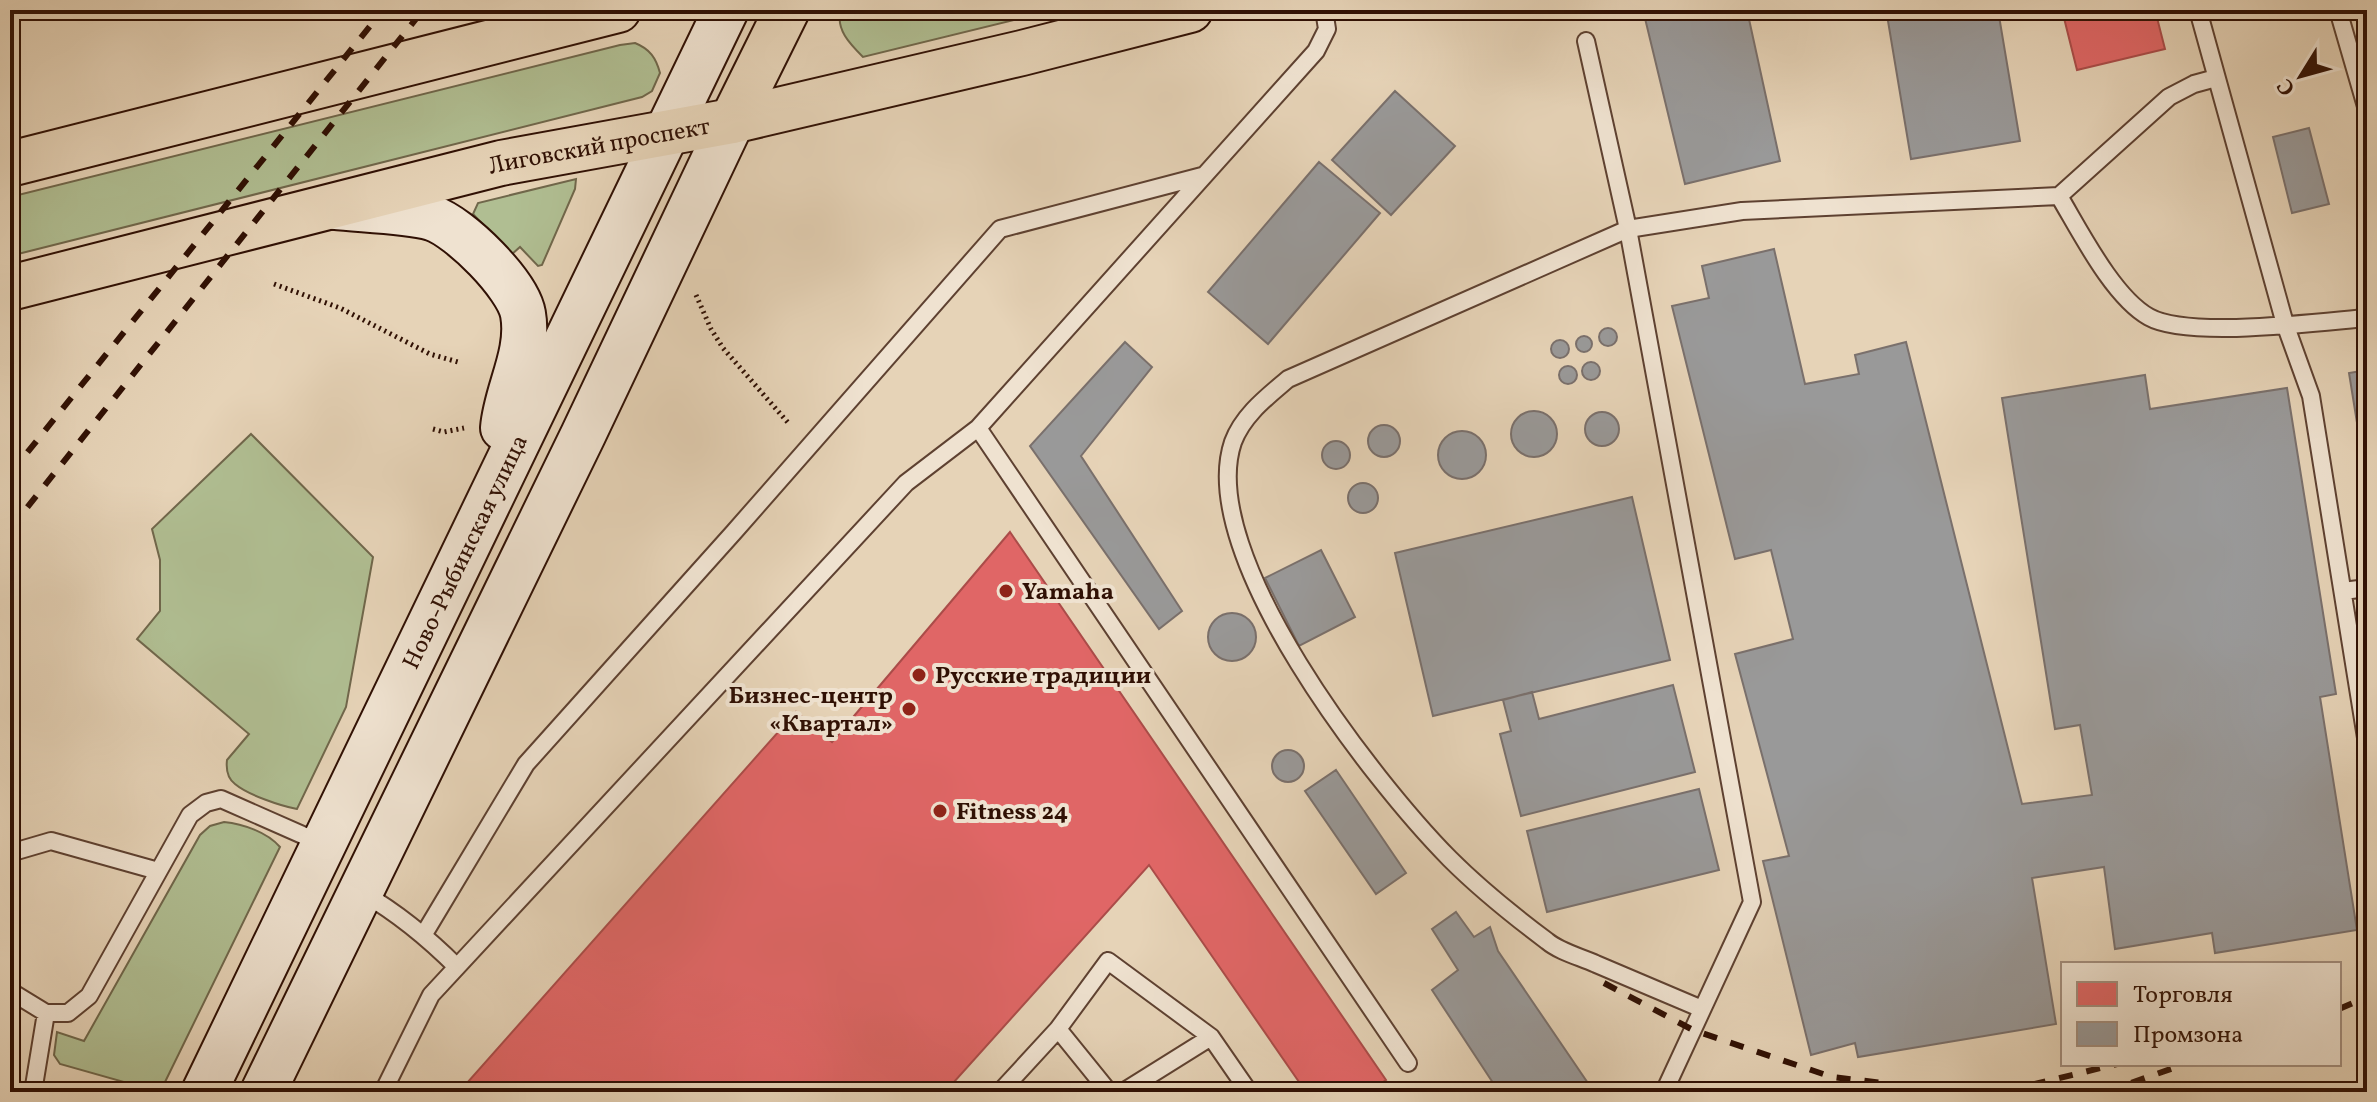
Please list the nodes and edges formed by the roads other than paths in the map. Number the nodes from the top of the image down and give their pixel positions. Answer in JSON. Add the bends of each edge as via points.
{"nodes":[{"id":1,"x":726,"y":10,"type":"edge"},
{"id":2,"x":787,"y":10,"type":"edge"},
{"id":3,"x":1190,"y":10,"type":"edge"},
{"id":4,"x":1324,"y":10,"type":"edge"},
{"id":5,"x":2198,"y":10,"type":"edge"},
{"id":6,"x":2338,"y":10,"type":"edge"},
{"id":7,"x":606,"y":12,"type":"edge"},
{"id":8,"x":1586,"y":41,"type":"dead end"},
{"id":9,"x":2216,"y":78,"type":"junction"},
{"id":10,"x":2367,"y":110,"type":"edge"},
{"id":11,"x":732,"y":121,"type":"junction"},
{"id":12,"x":667,"y":133,"type":"junction"},
{"id":13,"x":10,"y":164,"type":"edge"},
{"id":14,"x":1202,"y":176,"type":"junction"},
{"id":15,"x":2059,"y":196,"type":"junction"},
{"id":16,"x":331,"y":206,"type":"junction"},
{"id":17,"x":1628,"y":229,"type":"junction"},
{"id":18,"x":10,"y":288,"type":"edge"},
{"id":19,"x":2367,"y":318,"type":"edge"},
{"id":20,"x":2285,"y":324,"type":"junction"},
{"id":21,"x":978,"y":428,"type":"junction"},
{"id":22,"x":498,"y":482,"type":"junction"},
{"id":23,"x":2367,"y":588,"type":"edge"},
{"id":24,"x":2343,"y":591,"type":"junction"},
{"id":25,"x":2367,"y":744,"type":"edge"},
{"id":26,"x":324,"y":845,"type":"junction"},
{"id":27,"x":10,"y":853,"type":"edge"},
{"id":28,"x":158,"y":871,"type":"junction"},
{"id":29,"x":361,"y":892,"type":"junction"},
{"id":30,"x":424,"y":934,"type":"junction"},
{"id":31,"x":457,"y":967,"type":"junction"},
{"id":32,"x":10,"y":991,"type":"edge"},
{"id":33,"x":1702,"y":1009,"type":"junction"},
{"id":34,"x":46,"y":1013,"type":"junction"},
{"id":35,"x":1058,"y":1029,"type":"junction"},
{"id":36,"x":1211,"y":1037,"type":"junction"},
{"id":37,"x":1408,"y":1063,"type":"dead end"},
{"id":38,"x":33,"y":1092,"type":"edge"},
{"id":39,"x":204,"y":1092,"type":"edge"},
{"id":40,"x":263,"y":1092,"type":"edge"},
{"id":41,"x":383,"y":1092,"type":"edge"},
{"id":42,"x":1000,"y":1092,"type":"edge"},
{"id":43,"x":1109,"y":1092,"type":"edge"},
{"id":44,"x":1123,"y":1092,"type":"edge"},
{"id":45,"x":1249,"y":1092,"type":"edge"},
{"id":46,"x":1664,"y":1092,"type":"edge"}],
"edges":[{"from":1,"to":12,"type":"main road","name":"Ново-Рыбинская улица"},
{"from":2,"to":11,"type":"main road"},
{"from":3,"to":11,"type":"main road","name":"Лиговский проспект"},
{"from":4,"to":14,"type":"lane","via":[[1327,29],[1316,51]]},
{"from":5,"to":9,"type":"lane"},
{"from":6,"to":10,"type":"lane"},
{"from":7,"to":13,"type":"main road"},
{"from":8,"to":17,"type":"lane"},
{"from":9,"to":15,"type":"lane","via":[[2169,97]]},
{"from":9,"to":20,"type":"lane"},
{"from":11,"to":12,"type":"main road","name":"Лиговский проспект"},
{"from":11,"to":29,"type":"main road"},
{"from":12,"to":16,"type":"main road","name":"Лиговский проспект","via":[[501,163]]},
{"from":12,"to":22,"type":"main road","name":"Ново-Рыбинская улица"},
{"from":14,"to":21,"type":"lane"},
{"from":14,"to":30,"type":"lane","via":[[1000,229],[526,764]]},
{"from":15,"to":17,"type":"lane","via":[[1742,211]]},
{"from":15,"to":20,"type":"lane","via":[[2113,285],[2149,318],[2190,329]]},
{"from":16,"to":18,"type":"main road","name":"Лиговский проспект"},
{"from":16,"to":22,"type":"main road","via":[[434,219],[475,246],[507,282],[523,313],[521,361],[504,407]]},
{"from":17,"to":33,"type":"lane","via":[[1752,902]]},
{"from":17,"to":33,"type":"lane","via":[[1288,379],[1255,406],[1234,441],[1226,481],[1232,523],[1299,666],[1368,766],[1451,860],[1550,944]]},
{"from":19,"to":20,"type":"lane"},
{"from":20,"to":24,"type":"lane","via":[[2311,396]]},
{"from":21,"to":31,"type":"lane","via":[[906,483]]},
{"from":21,"to":37,"type":"lane"},
{"from":22,"to":26,"type":"main road","name":"Ново-Рыбинская улица"},
{"from":23,"to":24,"type":"lane"},
{"from":24,"to":25,"type":"lane"},
{"from":26,"to":28,"type":"lane","via":[[221,799],[190,815]]},
{"from":26,"to":39,"type":"main road","name":"Ново-Рыбинская улица"},
{"from":27,"to":28,"type":"lane","via":[[51,841]]},
{"from":28,"to":34,"type":"lane","via":[[89,996],[68,1013]]},
{"from":29,"to":30,"type":"lane"},
{"from":29,"to":40,"type":"main road"},
{"from":30,"to":31,"type":"lane"},
{"from":31,"to":41,"type":"lane","via":[[431,995]]},
{"from":32,"to":34,"type":"lane"},
{"from":33,"to":46,"type":"lane"},
{"from":34,"to":38,"type":"lane"},
{"from":35,"to":36,"type":"lane","via":[[1108,961]]},
{"from":35,"to":42,"type":"lane"},
{"from":35,"to":43,"type":"lane"},
{"from":36,"to":44,"type":"lane"},
{"from":36,"to":45,"type":"lane"}]}
